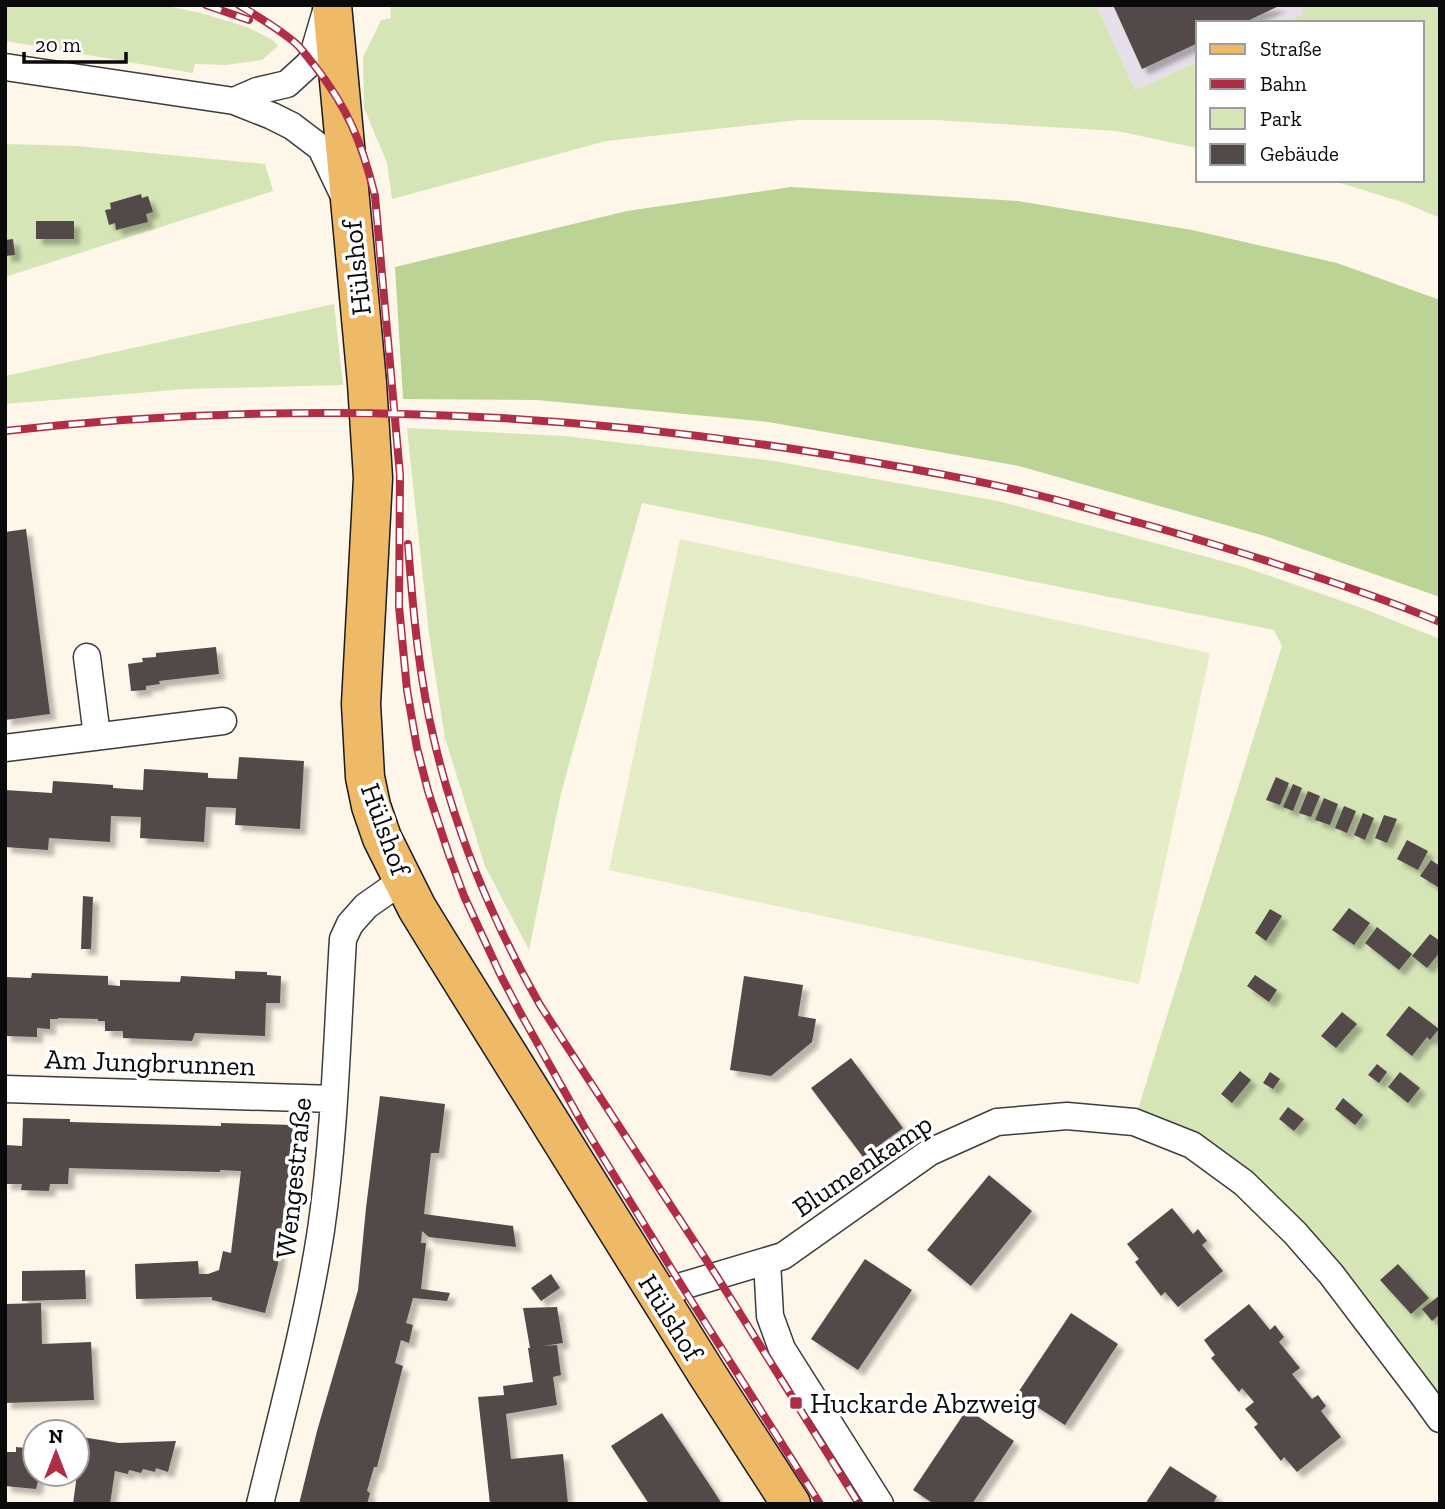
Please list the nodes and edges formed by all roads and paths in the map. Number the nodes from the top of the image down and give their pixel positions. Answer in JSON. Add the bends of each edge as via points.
{"nodes":[{"id":1,"x":330,"y":5,"type":"edge"},
{"id":2,"x":5,"y":66,"type":"edge"},
{"id":3,"x":234,"y":101,"type":"junction"},
{"id":4,"x":350,"y":209,"type":"junction"},
{"id":5,"x":87,"y":657,"type":"dead end"},
{"id":6,"x":223,"y":721,"type":"dead end"},
{"id":7,"x":97,"y":736,"type":"junction"},
{"id":8,"x":5,"y":748,"type":"edge"},
{"id":9,"x":403,"y":880,"type":"junction"},
{"id":10,"x":5,"y":1090,"type":"edge"},
{"id":11,"x":334,"y":1099,"type":"junction"},
{"id":12,"x":767,"y":1261,"type":"junction"},
{"id":13,"x":659,"y":1297,"type":"junction"},
{"id":14,"x":1440,"y":1419,"type":"edge"},
{"id":15,"x":260,"y":1504,"type":"edge"},
{"id":16,"x":791,"y":1504,"type":"edge"},
{"id":17,"x":880,"y":1504,"type":"edge"}],
"edges":[{"from":1,"to":3,"type":"street","via":[[311,62],[287,84]]},
{"from":1,"to":4,"type":"main road","name":"Hülshof"},
{"from":2,"to":3,"type":"street"},
{"from":3,"to":4,"type":"street","via":[[292,126],[321,148]]},
{"from":4,"to":9,"type":"main road","name":"Hülshof","via":[[373,478],[362,669],[365,777],[382,838]]},
{"from":5,"to":7,"type":"street"},
{"from":6,"to":7,"type":"street"},
{"from":7,"to":8,"type":"street"},
{"from":9,"to":11,"type":"street","name":"Wengestraße","via":[[366,906],[343,939]]},
{"from":9,"to":13,"type":"main road","name":"Hülshof","via":[[463,985]]},
{"from":10,"to":11,"type":"street","name":"Am Jungbrunnen"},
{"from":11,"to":15,"type":"street","name":"Wengestraße","via":[[312,1285]]},
{"from":12,"to":13,"type":"street","name":"Blumenkamp"},
{"from":12,"to":14,"type":"street","name":"Blumenkamp","via":[[795,1248],[930,1152],[997,1122],[1067,1116],[1134,1122],[1192,1145],[1244,1183],[1331,1274]]},
{"from":12,"to":17,"type":"street","via":[[769,1315],[782,1349]]},
{"from":13,"to":16,"type":"main road","name":"Hülshof"}]}
